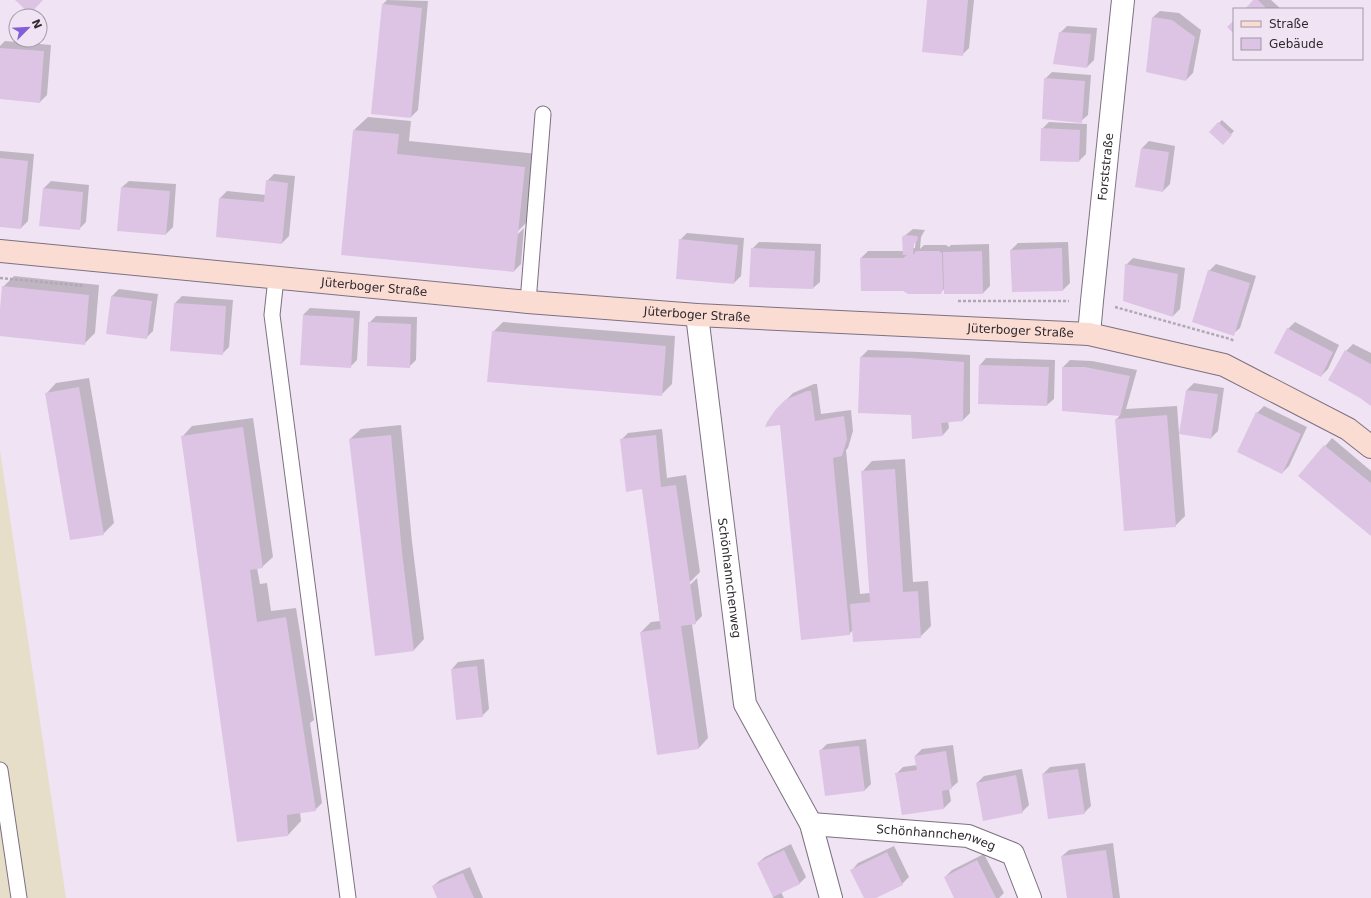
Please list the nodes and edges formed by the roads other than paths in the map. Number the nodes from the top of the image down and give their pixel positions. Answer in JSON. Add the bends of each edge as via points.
{"nodes":[{"id":1,"x":1123,"y":0,"type":"edge"},
{"id":2,"x":543,"y":114,"type":"dead end"},
{"id":3,"x":0,"y":252,"type":"edge"},
{"id":4,"x":276,"y":278,"type":"junction"},
{"id":5,"x":528,"y":302,"type":"junction"},
{"id":6,"x":697,"y":316,"type":"junction"},
{"id":7,"x":1089,"y":334,"type":"junction"},
{"id":8,"x":1371,"y":447,"type":"edge"},
{"id":9,"x":0,"y":770,"type":"edge"},
{"id":10,"x":811,"y":824,"type":"junction"},
{"id":11,"x":19,"y":898,"type":"edge"},
{"id":12,"x":348,"y":898,"type":"edge"},
{"id":13,"x":831,"y":898,"type":"edge"},
{"id":14,"x":1030,"y":898,"type":"edge"}],
"edges":[{"from":1,"to":7,"type":"street","name":"Forststraße"},
{"from":2,"to":5,"type":"lane"},
{"from":3,"to":4,"type":"main road","name":"Jüterboger Straße"},
{"from":4,"to":5,"type":"main road","name":"Jüterboger Straße"},
{"from":4,"to":12,"type":"lane","via":[[272,315]]},
{"from":5,"to":6,"type":"main road","name":"Jüterboger Straße"},
{"from":6,"to":7,"type":"main road","name":"Jüterboger Straße"},
{"from":6,"to":10,"type":"street","name":"Schönhannchenweg","via":[[745,704]]},
{"from":7,"to":8,"type":"main road","name":"Jüterboger Straße","via":[[1224,365],[1348,429]]},
{"from":9,"to":11,"type":"lane"},
{"from":10,"to":13,"type":"street","name":"Schönhannchenweg"},
{"from":10,"to":14,"type":"street","name":"Schönhannchenweg","via":[[968,836],[1013,854]]}]}
